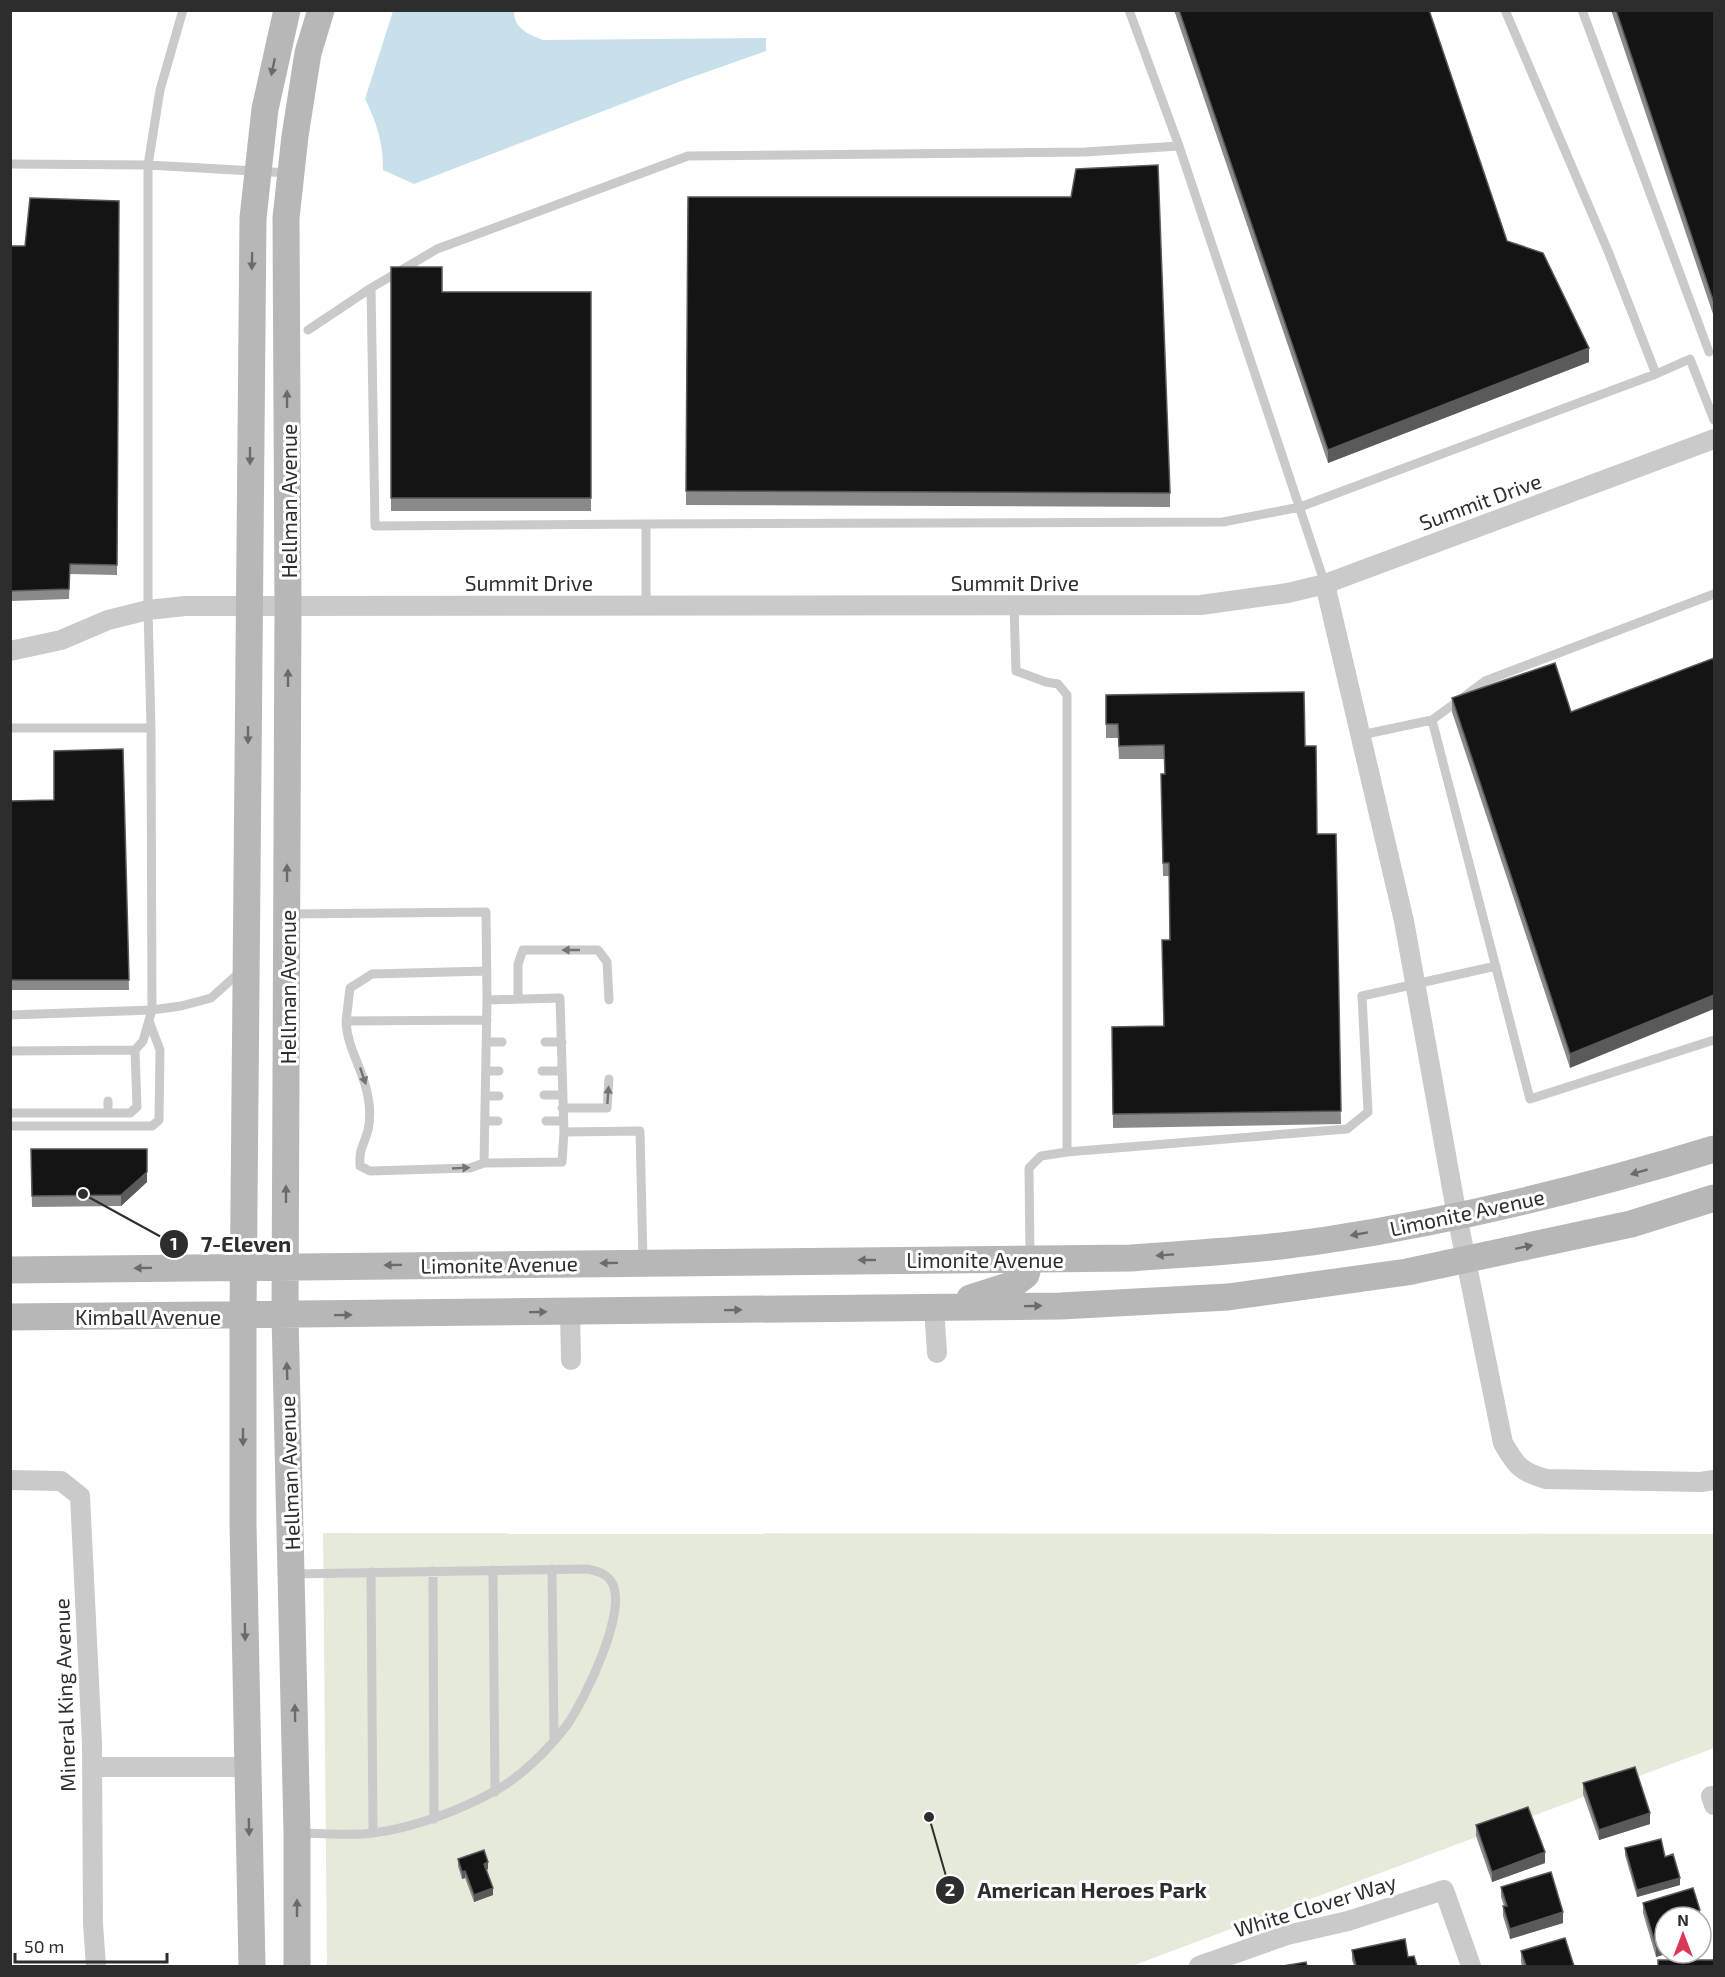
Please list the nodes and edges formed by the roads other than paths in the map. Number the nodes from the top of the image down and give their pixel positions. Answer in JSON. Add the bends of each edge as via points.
{"nodes":[{"id":1,"x":183,"y":10,"type":"edge"},
{"id":2,"x":287,"y":10,"type":"edge"},
{"id":3,"x":321,"y":10,"type":"edge"},
{"id":4,"x":1130,"y":10,"type":"edge"},
{"id":5,"x":1505,"y":10,"type":"edge"},
{"id":6,"x":1582,"y":10,"type":"edge"},
{"id":7,"x":1179,"y":146,"type":"junction"},
{"id":8,"x":10,"y":164,"type":"edge"},
{"id":9,"x":148,"y":165,"type":"junction"},
{"id":10,"x":257,"y":171,"type":"junction"},
{"id":11,"x":291,"y":173,"type":"junction"},
{"id":12,"x":370,"y":288,"type":"junction"},
{"id":13,"x":308,"y":330,"type":"dead end"},
{"id":14,"x":1712,"y":351,"type":"edge"},
{"id":15,"x":1690,"y":359,"type":"junction"},
{"id":16,"x":1656,"y":374,"type":"junction"},
{"id":17,"x":1714,"y":420,"type":"edge"},
{"id":18,"x":1714,"y":439,"type":"edge"},
{"id":19,"x":1300,"y":507,"type":"junction"},
{"id":20,"x":646,"y":524,"type":"junction"},
{"id":21,"x":1325,"y":584,"type":"junction"},
{"id":22,"x":1714,"y":594,"type":"edge"},
{"id":23,"x":249,"y":606,"type":"junction"},
{"id":24,"x":288,"y":606,"type":"junction"},
{"id":25,"x":646,"y":606,"type":"junction"},
{"id":26,"x":1014,"y":606,"type":"junction"},
{"id":27,"x":148,"y":610,"type":"junction"},
{"id":28,"x":10,"y":651,"type":"edge"},
{"id":29,"x":1432,"y":720,"type":"junction"},
{"id":30,"x":10,"y":728,"type":"edge"},
{"id":31,"x":151,"y":728,"type":"junction"},
{"id":32,"x":1361,"y":735,"type":"junction"},
{"id":33,"x":287,"y":914,"type":"junction"},
{"id":34,"x":246,"y":966,"type":"junction"},
{"id":35,"x":1496,"y":966,"type":"junction"},
{"id":36,"x":487,"y":971,"type":"junction"},
{"id":37,"x":1416,"y":985,"type":"junction"},
{"id":38,"x":518,"y":998,"type":"junction"},
{"id":39,"x":487,"y":1000,"type":"junction"},
{"id":40,"x":609,"y":1000,"type":"dead end"},
{"id":41,"x":152,"y":1010,"type":"junction"},
{"id":42,"x":10,"y":1015,"type":"edge"},
{"id":43,"x":487,"y":1020,"type":"junction"},
{"id":44,"x":346,"y":1021,"type":"junction"},
{"id":45,"x":150,"y":1022,"type":"junction"},
{"id":46,"x":1714,"y":1040,"type":"edge"},
{"id":47,"x":486,"y":1042,"type":"junction"},
{"id":48,"x":502,"y":1042,"type":"dead end"},
{"id":49,"x":544,"y":1042,"type":"dead end"},
{"id":50,"x":562,"y":1042,"type":"junction"},
{"id":51,"x":135,"y":1050,"type":"junction"},
{"id":52,"x":10,"y":1051,"type":"edge"},
{"id":53,"x":41,"y":1051,"type":"junction"},
{"id":54,"x":74,"y":1051,"type":"junction"},
{"id":55,"x":107,"y":1051,"type":"junction"},
{"id":56,"x":41,"y":1062,"type":"dead end"},
{"id":57,"x":107,"y":1062,"type":"dead end"},
{"id":58,"x":75,"y":1063,"type":"dead end"},
{"id":59,"x":486,"y":1071,"type":"junction"},
{"id":60,"x":499,"y":1071,"type":"dead end"},
{"id":61,"x":542,"y":1071,"type":"dead end"},
{"id":62,"x":561,"y":1071,"type":"junction"},
{"id":63,"x":609,"y":1079,"type":"dead end"},
{"id":64,"x":544,"y":1095,"type":"dead end"},
{"id":65,"x":562,"y":1095,"type":"junction"},
{"id":66,"x":486,"y":1096,"type":"junction"},
{"id":67,"x":499,"y":1096,"type":"dead end"},
{"id":68,"x":40,"y":1101,"type":"dead end"},
{"id":69,"x":108,"y":1101,"type":"dead end"},
{"id":70,"x":75,"y":1102,"type":"dead end"},
{"id":71,"x":562,"y":1108,"type":"junction"},
{"id":72,"x":10,"y":1113,"type":"edge"},
{"id":73,"x":40,"y":1113,"type":"junction"},
{"id":74,"x":75,"y":1113,"type":"junction"},
{"id":75,"x":108,"y":1113,"type":"junction"},
{"id":76,"x":485,"y":1121,"type":"junction"},
{"id":77,"x":498,"y":1121,"type":"dead end"},
{"id":78,"x":546,"y":1121,"type":"dead end"},
{"id":79,"x":563,"y":1121,"type":"junction"},
{"id":80,"x":10,"y":1126,"type":"edge"},
{"id":81,"x":564,"y":1132,"type":"junction"},
{"id":82,"x":1714,"y":1149,"type":"edge"},
{"id":83,"x":1067,"y":1152,"type":"junction"},
{"id":84,"x":484,"y":1162,"type":"junction"},
{"id":85,"x":1714,"y":1198,"type":"edge"},
{"id":86,"x":1457,"y":1216,"type":"junction"},
{"id":87,"x":1030,"y":1259,"type":"junction"},
{"id":88,"x":1466,"y":1259,"type":"junction"},
{"id":89,"x":643,"y":1263,"type":"junction"},
{"id":90,"x":243,"y":1267,"type":"junction"},
{"id":91,"x":285,"y":1267,"type":"junction"},
{"id":92,"x":10,"y":1270,"type":"edge"},
{"id":93,"x":934,"y":1307,"type":"junction"},
{"id":94,"x":570,"y":1312,"type":"junction"},
{"id":95,"x":243,"y":1315,"type":"junction"},
{"id":96,"x":285,"y":1315,"type":"junction"},
{"id":97,"x":10,"y":1317,"type":"edge"},
{"id":98,"x":937,"y":1353,"type":"dead end"},
{"id":99,"x":571,"y":1360,"type":"dead end"},
{"id":100,"x":10,"y":1480,"type":"edge"},
{"id":101,"x":1714,"y":1480,"type":"edge"},
{"id":102,"x":552,"y":1569,"type":"junction"},
{"id":103,"x":493,"y":1570,"type":"junction"},
{"id":104,"x":433,"y":1571,"type":"junction"},
{"id":105,"x":370,"y":1572,"type":"junction"},
{"id":106,"x":292,"y":1574,"type":"junction"},
{"id":107,"x":554,"y":1739,"type":"junction"},
{"id":108,"x":92,"y":1767,"type":"junction"},
{"id":109,"x":248,"y":1767,"type":"junction"},
{"id":110,"x":495,"y":1792,"type":"junction"},
{"id":111,"x":434,"y":1819,"type":"junction"},
{"id":112,"x":297,"y":1833,"type":"junction"},
{"id":113,"x":373,"y":1833,"type":"junction"},
{"id":114,"x":96,"y":1966,"type":"edge"},
{"id":115,"x":252,"y":1966,"type":"edge"},
{"id":116,"x":297,"y":1966,"type":"edge"},
{"id":117,"x":1201,"y":1966,"type":"edge"},
{"id":118,"x":1471,"y":1966,"type":"edge"}],
"edges":[{"from":1,"to":9,"type":"lane","via":[[160,90]]},
{"from":2,"to":10,"type":"main road","name":"Hellman Avenue","one_way":true,"via":[[264,109]]},
{"from":3,"to":11,"type":"main road","name":"Hellman Avenue","via":[[308,53]]},
{"from":4,"to":7,"type":"lane"},
{"from":5,"to":16,"type":"lane"},
{"from":6,"to":14,"type":"lane"},
{"from":7,"to":12,"type":"lane","via":[[1085,152],[688,156],[437,249]]},
{"from":7,"to":19,"type":"lane"},
{"from":8,"to":9,"type":"lane"},
{"from":9,"to":10,"type":"lane"},
{"from":9,"to":27,"type":"lane"},
{"from":10,"to":11,"type":"lane"},
{"from":10,"to":23,"type":"main road","name":"Hellman Avenue","one_way":true,"via":[[253,218]]},
{"from":24,"to":11,"type":"main road","name":"Hellman Avenue","one_way":true,"via":[[286,218]]},
{"from":12,"to":13,"type":"lane"},
{"from":12,"to":20,"type":"lane","via":[[375,526]]},
{"from":14,"to":15,"type":"lane"},
{"from":15,"to":16,"type":"lane"},
{"from":15,"to":17,"type":"lane"},
{"from":16,"to":19,"type":"lane"},
{"from":18,"to":21,"type":"street","name":"Summit Drive"},
{"from":19,"to":20,"type":"lane","via":[[1223,522]]},
{"from":19,"to":21,"type":"lane"},
{"from":20,"to":25,"type":"lane"},
{"from":21,"to":26,"type":"street","name":"Summit Drive","via":[[1201,604]]},
{"from":21,"to":32,"type":"street"},
{"from":22,"to":29,"type":"lane","via":[[1485,681]]},
{"from":23,"to":24,"type":"street","name":"Summit Drive"},
{"from":23,"to":27,"type":"street","name":"Summit Drive"},
{"from":23,"to":34,"type":"main road","name":"Hellman Avenue","one_way":true},
{"from":24,"to":25,"type":"street","name":"Summit Drive"},
{"from":33,"to":24,"type":"main road","name":"Hellman Avenue","one_way":true},
{"from":25,"to":26,"type":"street","name":"Summit Drive"},
{"from":26,"to":83,"type":"lane","via":[[1016,670],[1058,684],[1068,695]]},
{"from":27,"to":28,"type":"street","name":"Summit Drive","via":[[108,620],[61,640]]},
{"from":27,"to":31,"type":"lane"},
{"from":29,"to":32,"type":"lane"},
{"from":29,"to":35,"type":"lane"},
{"from":30,"to":31,"type":"lane"},
{"from":31,"to":41,"type":"lane"},
{"from":32,"to":37,"type":"street"},
{"from":33,"to":36,"type":"lane","via":[[486,912]]},
{"from":91,"to":33,"type":"main road","name":"Hellman Avenue","one_way":true},
{"from":34,"to":41,"type":"lane","via":[[211,998]]},
{"from":34,"to":90,"type":"main road","name":"Hellman Avenue"},
{"from":35,"to":37,"type":"lane"},
{"from":35,"to":46,"type":"lane","via":[[1530,1099]]},
{"from":36,"to":39,"type":"lane"},
{"from":36,"to":44,"type":"lane","via":[[372,974],[350,988]]},
{"from":37,"to":83,"type":"lane","via":[[1362,996],[1368,1112],[1347,1128]]},
{"from":37,"to":86,"type":"street"},
{"from":38,"to":39,"type":"lane"},
{"from":40,"to":38,"type":"lane","one_way":true,"via":[[607,963],[598,950],[523,950],[518,963]]},
{"from":38,"to":50,"type":"lane","via":[[560,998]]},
{"from":39,"to":43,"type":"lane"},
{"from":41,"to":42,"type":"lane"},
{"from":41,"to":45,"type":"lane"},
{"from":43,"to":44,"type":"lane"},
{"from":43,"to":47,"type":"lane"},
{"from":44,"to":84,"type":"lane","one_way":true,"via":[[346,1034],[364,1075],[369,1100],[360,1166],[381,1171],[470,1168]]},
{"from":45,"to":51,"type":"lane"},
{"from":45,"to":80,"type":"lane","via":[[160,1050],[159,1120],[152,1126]]},
{"from":47,"to":48,"type":"lane"},
{"from":47,"to":59,"type":"lane"},
{"from":49,"to":50,"type":"lane"},
{"from":50,"to":62,"type":"lane"},
{"from":51,"to":55,"type":"lane"},
{"from":51,"to":75,"type":"lane","via":[[137,1107],[130,1113]]},
{"from":52,"to":53,"type":"lane"},
{"from":53,"to":54,"type":"lane"},
{"from":53,"to":56,"type":"lane"},
{"from":54,"to":55,"type":"lane"},
{"from":54,"to":58,"type":"lane"},
{"from":55,"to":57,"type":"lane"},
{"from":59,"to":60,"type":"lane"},
{"from":59,"to":66,"type":"lane"},
{"from":61,"to":62,"type":"lane"},
{"from":62,"to":65,"type":"lane"},
{"from":71,"to":63,"type":"lane","one_way":true,"via":[[606,1108]]},
{"from":64,"to":65,"type":"lane"},
{"from":65,"to":71,"type":"lane"},
{"from":66,"to":67,"type":"lane"},
{"from":66,"to":76,"type":"lane"},
{"from":68,"to":73,"type":"lane"},
{"from":69,"to":75,"type":"lane"},
{"from":70,"to":74,"type":"lane"},
{"from":71,"to":79,"type":"lane"},
{"from":72,"to":73,"type":"lane"},
{"from":73,"to":74,"type":"lane"},
{"from":74,"to":75,"type":"lane"},
{"from":76,"to":77,"type":"lane"},
{"from":76,"to":84,"type":"lane"},
{"from":78,"to":79,"type":"lane"},
{"from":79,"to":81,"type":"lane"},
{"from":81,"to":84,"type":"lane","via":[[562,1162]]},
{"from":81,"to":89,"type":"lane","via":[[640,1131]]},
{"from":82,"to":86,"type":"main road","name":"Limonite Avenue","one_way":true,"via":[[1595,1184]]},
{"from":83,"to":87,"type":"lane","via":[[1041,1156],[1029,1168]]},
{"from":88,"to":85,"type":"main road","one_way":true,"via":[[1631,1224]]},
{"from":86,"to":87,"type":"main road","name":"Limonite Avenue","one_way":true,"via":[[1325,1240],[1232,1250],[1131,1258]]},
{"from":86,"to":88,"type":"street"},
{"from":87,"to":89,"type":"main road","name":"Limonite Avenue","one_way":true},
{"from":87,"to":93,"type":"main road","via":[[1026,1275],[1014,1284]]},
{"from":93,"to":88,"type":"main road","one_way":true,"via":[[1061,1306],[1228,1297],[1407,1272]]},
{"from":88,"to":101,"type":"street","via":[[1503,1443],[1514,1464],[1528,1474],[1546,1479]]},
{"from":89,"to":91,"type":"main road","name":"Limonite Avenue","one_way":true},
{"from":90,"to":91,"type":"main road","name":"Limonite Avenue"},
{"from":90,"to":92,"type":"main road","one_way":true},
{"from":90,"to":95,"type":"main road","name":"Hellman Avenue"},
{"from":91,"to":96,"type":"main road","name":"Hellman Avenue"},
{"from":94,"to":93,"type":"main road","one_way":true},
{"from":93,"to":98,"type":"street"},
{"from":96,"to":94,"type":"main road","one_way":true},
{"from":94,"to":99,"type":"street"},
{"from":95,"to":96,"type":"main road","name":"Kimball Avenue"},
{"from":95,"to":97,"type":"main road","name":"Kimball Avenue"},
{"from":95,"to":109,"type":"main road","name":"Hellman Avenue","one_way":true},
{"from":106,"to":96,"type":"main road","name":"Hellman Avenue","one_way":true},
{"from":100,"to":108,"type":"street","name":"Mineral King Avenue","via":[[61,1481],[80,1496]]},
{"from":102,"to":103,"type":"lane"},
{"from":102,"to":107,"type":"lane"},
{"from":102,"to":107,"type":"lane","via":[[598,1571],[613,1583],[615,1594],[608,1641],[593,1681]]},
{"from":103,"to":104,"type":"lane"},
{"from":103,"to":110,"type":"lane"},
{"from":104,"to":105,"type":"lane"},
{"from":104,"to":111,"type":"lane"},
{"from":105,"to":106,"type":"lane"},
{"from":105,"to":113,"type":"lane"},
{"from":112,"to":106,"type":"main road","name":"Hellman Avenue","one_way":true},
{"from":107,"to":110,"type":"lane","via":[[534,1761]]},
{"from":108,"to":109,"type":"street"},
{"from":108,"to":114,"type":"street","name":"Mineral King Avenue"},
{"from":109,"to":115,"type":"main road","name":"Hellman Avenue","one_way":true},
{"from":110,"to":111,"type":"lane"},
{"from":111,"to":113,"type":"lane"},
{"from":112,"to":113,"type":"lane"},
{"from":116,"to":112,"type":"main road","name":"Hellman Avenue","one_way":true},
{"from":117,"to":118,"type":"street","name":"White Clover Way","via":[[1287,1935],[1348,1921],[1444,1890]]}]}
